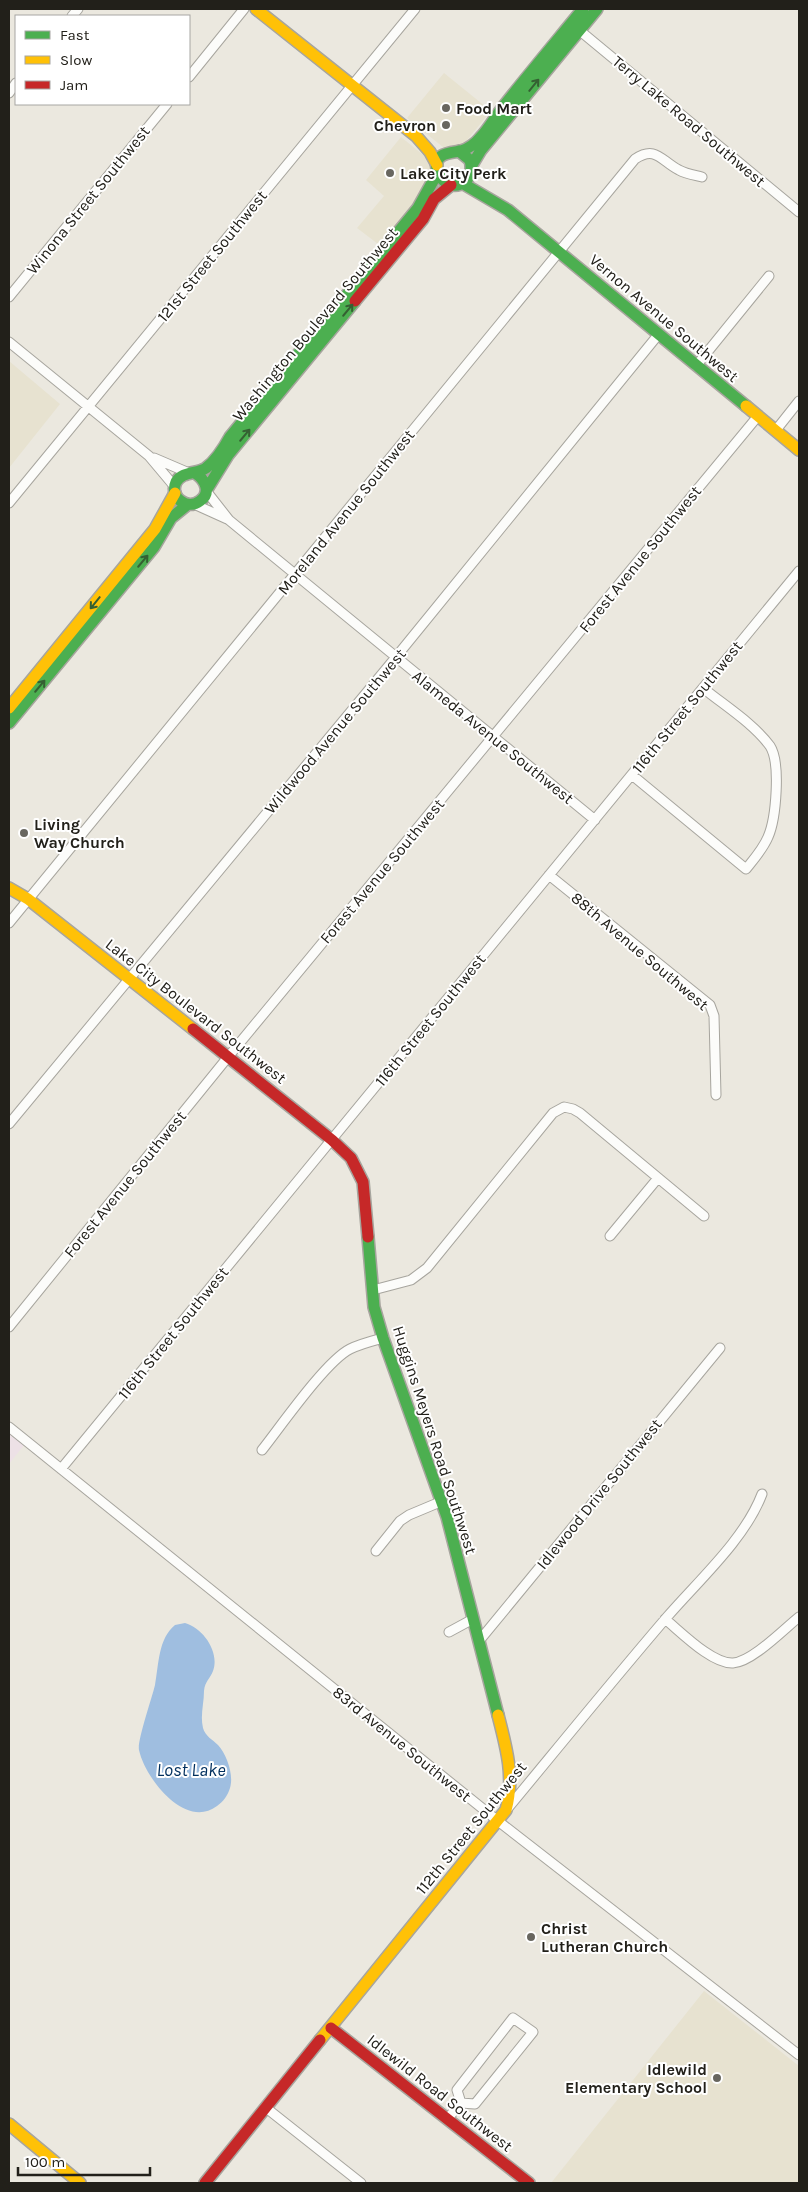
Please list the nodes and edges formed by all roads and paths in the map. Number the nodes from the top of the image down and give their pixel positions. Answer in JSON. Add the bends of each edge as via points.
{"nodes":[{"id":1,"x":244,"y":9,"type":"edge"},
{"id":2,"x":256,"y":9,"type":"edge"},
{"id":3,"x":414,"y":9,"type":"edge"},
{"id":4,"x":583,"y":9,"type":"edge"},
{"id":5,"x":596,"y":9,"type":"edge"},
{"id":6,"x":579,"y":30,"type":"junction"},
{"id":7,"x":190,"y":76,"type":"edge"},
{"id":8,"x":352,"y":85,"type":"junction"},
{"id":9,"x":165,"y":105,"type":"edge"},
{"id":10,"x":416,"y":136,"type":"junction"},
{"id":11,"x":454,"y":151,"type":"junction"},
{"id":12,"x":438,"y":168,"type":"junction"},
{"id":13,"x":472,"y":168,"type":"junction"},
{"id":14,"x":702,"y":177,"type":"dead end"},
{"id":15,"x":457,"y":184,"type":"junction"},
{"id":16,"x":508,"y":210,"type":"junction"},
{"id":17,"x":799,"y":212,"type":"edge"},
{"id":18,"x":560,"y":252,"type":"junction"},
{"id":19,"x":769,"y":276,"type":"dead end"},
{"id":20,"x":9,"y":297,"type":"edge"},
{"id":21,"x":658,"y":335,"type":"junction"},
{"id":22,"x":9,"y":342,"type":"edge"},
{"id":23,"x":696,"y":366,"type":"junction"},
{"id":24,"x":799,"y":401,"type":"edge"},
{"id":25,"x":89,"y":407,"type":"junction"},
{"id":26,"x":758,"y":416,"type":"junction"},
{"id":27,"x":776,"y":430,"type":"junction"},
{"id":28,"x":799,"y":450,"type":"edge"},
{"id":29,"x":149,"y":456,"type":"junction"},
{"id":30,"x":192,"y":473,"type":"junction"},
{"id":31,"x":174,"y":490,"type":"junction"},
{"id":32,"x":207,"y":490,"type":"junction"},
{"id":33,"x":9,"y":503,"type":"edge"},
{"id":34,"x":192,"y":505,"type":"junction"},
{"id":35,"x":229,"y":520,"type":"junction"},
{"id":36,"x":799,"y":571,"type":"edge"},
{"id":37,"x":295,"y":575,"type":"junction"},
{"id":38,"x":396,"y":657,"type":"junction"},
{"id":39,"x":703,"y":688,"type":"junction"},
{"id":40,"x":9,"y":708,"type":"edge"},
{"id":41,"x":9,"y":723,"type":"edge"},
{"id":42,"x":494,"y":737,"type":"junction"},
{"id":43,"x":632,"y":775,"type":"junction"},
{"id":44,"x":595,"y":820,"type":"junction"},
{"id":45,"x":549,"y":875,"type":"junction"},
{"id":46,"x":9,"y":888,"type":"edge"},
{"id":47,"x":28,"y":899,"type":"junction"},
{"id":48,"x":9,"y":923,"type":"edge"},
{"id":49,"x":129,"y":979,"type":"junction"},
{"id":50,"x":228,"y":1057,"type":"junction"},
{"id":51,"x":716,"y":1095,"type":"dead end"},
{"id":52,"x":9,"y":1124,"type":"edge"},
{"id":53,"x":332,"y":1140,"type":"junction"},
{"id":54,"x":357,"y":1167,"type":"joint"},
{"id":55,"x":658,"y":1178,"type":"junction"},
{"id":56,"x":704,"y":1216,"type":"dead end"},
{"id":57,"x":610,"y":1236,"type":"dead end"},
{"id":58,"x":373,"y":1290,"type":"junction"},
{"id":59,"x":9,"y":1327,"type":"edge"},
{"id":60,"x":383,"y":1338,"type":"junction"},
{"id":61,"x":720,"y":1348,"type":"dead end"},
{"id":62,"x":9,"y":1427,"type":"edge"},
{"id":63,"x":262,"y":1450,"type":"dead end"},
{"id":64,"x":61,"y":1469,"type":"junction"},
{"id":65,"x":762,"y":1494,"type":"dead end"},
{"id":66,"x":440,"y":1502,"type":"junction"},
{"id":67,"x":376,"y":1551,"type":"dead end"},
{"id":68,"x":799,"y":1617,"type":"edge"},
{"id":69,"x":665,"y":1619,"type":"junction"},
{"id":70,"x":472,"y":1620,"type":"junction"},
{"id":71,"x":449,"y":1632,"type":"dead end"},
{"id":72,"x":479,"y":1641,"type":"junction"},
{"id":73,"x":506,"y":1810,"type":"junction"},
{"id":74,"x":498,"y":1821,"type":"junction"},
{"id":75,"x":331,"y":2028,"type":"junction"},
{"id":76,"x":799,"y":2055,"type":"edge"},
{"id":77,"x":461,"y":2103,"type":"junction"},
{"id":78,"x":265,"y":2107,"type":"junction"},
{"id":79,"x":448,"y":2118,"type":"junction"},
{"id":80,"x":9,"y":2124,"type":"edge"},
{"id":81,"x":80,"y":2183,"type":"edge"},
{"id":82,"x":205,"y":2183,"type":"edge"},
{"id":83,"x":361,"y":2183,"type":"edge"},
{"id":84,"x":529,"y":2183,"type":"edge"}],
"edges":[{"from":1,"to":7,"type":"street"},
{"from":2,"to":8,"type":"street"},
{"from":3,"to":8,"type":"street","name":"121st Street Southwest"},
{"from":4,"to":11,"type":"street","via":[[482,136],[474,144]]},
{"from":5,"to":6,"type":"street"},
{"from":13,"to":6,"type":"street","one_way":true,"via":[[480,150]]},
{"from":6,"to":17,"type":"street","name":"Terry Lake Road Southwest"},
{"from":8,"to":10,"type":"street"},
{"from":8,"to":25,"type":"street","name":"121st Street Southwest"},
{"from":9,"to":20,"type":"street","name":"Winona Street Southwest"},
{"from":10,"to":11,"type":"street"},
{"from":10,"to":12,"type":"street"},
{"from":11,"to":12,"type":"street","via":[[440,158]]},
{"from":11,"to":13,"type":"street","via":[[466,155]]},
{"from":12,"to":15,"type":"street","via":[[442,179]]},
{"from":12,"to":30,"type":"street","name":"Washington Boulevard Southwest","via":[[418,208],[239,426],[215,460]]},
{"from":13,"to":15,"type":"street","via":[[470,176]]},
{"from":13,"to":16,"type":"street","name":"Vernon Avenue Southwest","via":[[484,186],[503,201]]},
{"from":14,"to":18,"type":"street","name":"Moreland Avenue Southwest","via":[[677,169],[652,153],[643,154],[635,159]]},
{"from":15,"to":16,"type":"street","name":"Vernon Avenue Southwest"},
{"from":32,"to":15,"type":"street","name":"Washington Boulevard Southwest","one_way":true,"via":[[228,455],[423,219],[433,200],[443,190]]},
{"from":16,"to":18,"type":"street","name":"Vernon Avenue Southwest"},
{"from":18,"to":21,"type":"street","name":"Vernon Avenue Southwest"},
{"from":18,"to":37,"type":"street","name":"Moreland Avenue Southwest"},
{"from":19,"to":23,"type":"street"},
{"from":21,"to":23,"type":"street","name":"Vernon Avenue Southwest"},
{"from":21,"to":38,"type":"street","name":"Wildwood Avenue Southwest"},
{"from":22,"to":25,"type":"street"},
{"from":23,"to":26,"type":"street","name":"Vernon Avenue Southwest"},
{"from":24,"to":27,"type":"street"},
{"from":25,"to":29,"type":"street"},
{"from":25,"to":33,"type":"street","name":"121st Street Southwest"},
{"from":26,"to":27,"type":"street","name":"Vernon Avenue Southwest"},
{"from":26,"to":42,"type":"street","name":"Forest Avenue Southwest"},
{"from":27,"to":28,"type":"street","name":"Vernon Avenue Southwest"},
{"from":29,"to":30,"type":"street"},
{"from":29,"to":31,"type":"street"},
{"from":30,"to":31,"type":"street","via":[[179,477]]},
{"from":30,"to":32,"type":"street","via":[[204,479]]},
{"from":31,"to":34,"type":"street","via":[[180,502]]},
{"from":31,"to":40,"type":"street","one_way":true,"via":[[155,529]]},
{"from":32,"to":34,"type":"street","via":[[204,499]]},
{"from":32,"to":35,"type":"street","name":"Alameda Avenue Southwest"},
{"from":34,"to":35,"type":"street","name":"Alameda Avenue Southwest"},
{"from":41,"to":34,"type":"street","one_way":true,"via":[[154,547],[172,518]]},
{"from":35,"to":37,"type":"street","name":"Alameda Avenue Southwest"},
{"from":36,"to":39,"type":"street","name":"116th Street Southwest"},
{"from":37,"to":38,"type":"street","name":"Alameda Avenue Southwest"},
{"from":37,"to":47,"type":"street","name":"Moreland Avenue Southwest"},
{"from":38,"to":42,"type":"street","name":"Alameda Avenue Southwest"},
{"from":38,"to":49,"type":"street","name":"Wildwood Avenue Southwest"},
{"from":39,"to":43,"type":"street","name":"116th Street Southwest"},
{"from":39,"to":43,"type":"street","via":[[751,727],[771,748],[774,756],[776,778],[771,830],[766,843],[746,868]]},
{"from":42,"to":44,"type":"street","name":"Alameda Avenue Southwest"},
{"from":42,"to":50,"type":"street","name":"Forest Avenue Southwest"},
{"from":43,"to":44,"type":"street","name":"116th Street Southwest"},
{"from":44,"to":45,"type":"street","name":"116th Street Southwest"},
{"from":45,"to":51,"type":"street","name":"88th Avenue Southwest","via":[[710,1005],[714,1016]]},
{"from":45,"to":53,"type":"street","name":"116th Street Southwest"},
{"from":46,"to":47,"type":"street","name":"Lake City Boulevard Southwest"},
{"from":47,"to":48,"type":"street","name":"Moreland Avenue Southwest"},
{"from":47,"to":49,"type":"street","name":"Lake City Boulevard Southwest"},
{"from":49,"to":50,"type":"street","name":"Lake City Boulevard Southwest"},
{"from":49,"to":52,"type":"street","name":"Wildwood Avenue Southwest"},
{"from":50,"to":53,"type":"street","name":"Lake City Boulevard Southwest"},
{"from":50,"to":59,"type":"street","name":"Forest Avenue Southwest"},
{"from":53,"to":54,"type":"street","name":"Lake City Boulevard Southwest"},
{"from":53,"to":64,"type":"street","name":"116th Street Southwest"},
{"from":54,"to":58,"type":"street","name":"Huggins Meyers Road Southwest","via":[[364,1189]]},
{"from":55,"to":56,"type":"street"},
{"from":55,"to":57,"type":"street"},
{"from":55,"to":58,"type":"street","via":[[580,1113],[564,1107],[553,1113],[427,1268],[411,1280]]},
{"from":58,"to":60,"type":"street","name":"Huggins Meyers Road Southwest"},
{"from":60,"to":63,"type":"street","via":[[350,1349],[340,1356]]},
{"from":60,"to":66,"type":"street","name":"Huggins Meyers Road Southwest"},
{"from":61,"to":72,"type":"street","name":"Idlewood Drive Southwest"},
{"from":62,"to":64,"type":"street","name":"83rd Avenue Southwest"},
{"from":64,"to":74,"type":"street","name":"83rd Avenue Southwest"},
{"from":65,"to":69,"type":"street","name":"112th Street Southwest","via":[[755,1512],[737,1537]]},
{"from":66,"to":67,"type":"street","via":[[400,1521]]},
{"from":66,"to":70,"type":"street","name":"Huggins Meyers Road Southwest","via":[[447,1517]]},
{"from":68,"to":69,"type":"street","via":[[750,1657],[733,1663],[706,1652]]},
{"from":69,"to":73,"type":"street","name":"112th Street Southwest"},
{"from":70,"to":71,"type":"street"},
{"from":70,"to":72,"type":"street","name":"Huggins Meyers Road Southwest"},
{"from":72,"to":73,"type":"street","name":"Huggins Meyers Road Southwest","via":[[508,1765]]},
{"from":73,"to":74,"type":"street","name":"112th Street Southwest"},
{"from":74,"to":75,"type":"street","name":"112th Street Southwest"},
{"from":74,"to":76,"type":"street","name":"83rd Avenue Southwest"},
{"from":75,"to":78,"type":"street","name":"112th Street Southwest"},
{"from":75,"to":79,"type":"street","name":"Idlewild Road Southwest"},
{"from":77,"to":77,"type":"street","via":[[475,2104],[533,2032],[513,2018],[457,2090]]},
{"from":77,"to":79,"type":"street"},
{"from":78,"to":82,"type":"street","name":"112th Street Southwest"},
{"from":78,"to":83,"type":"street"},
{"from":79,"to":84,"type":"street","name":"Idlewild Road Southwest"},
{"from":80,"to":81,"type":"street"}]}
